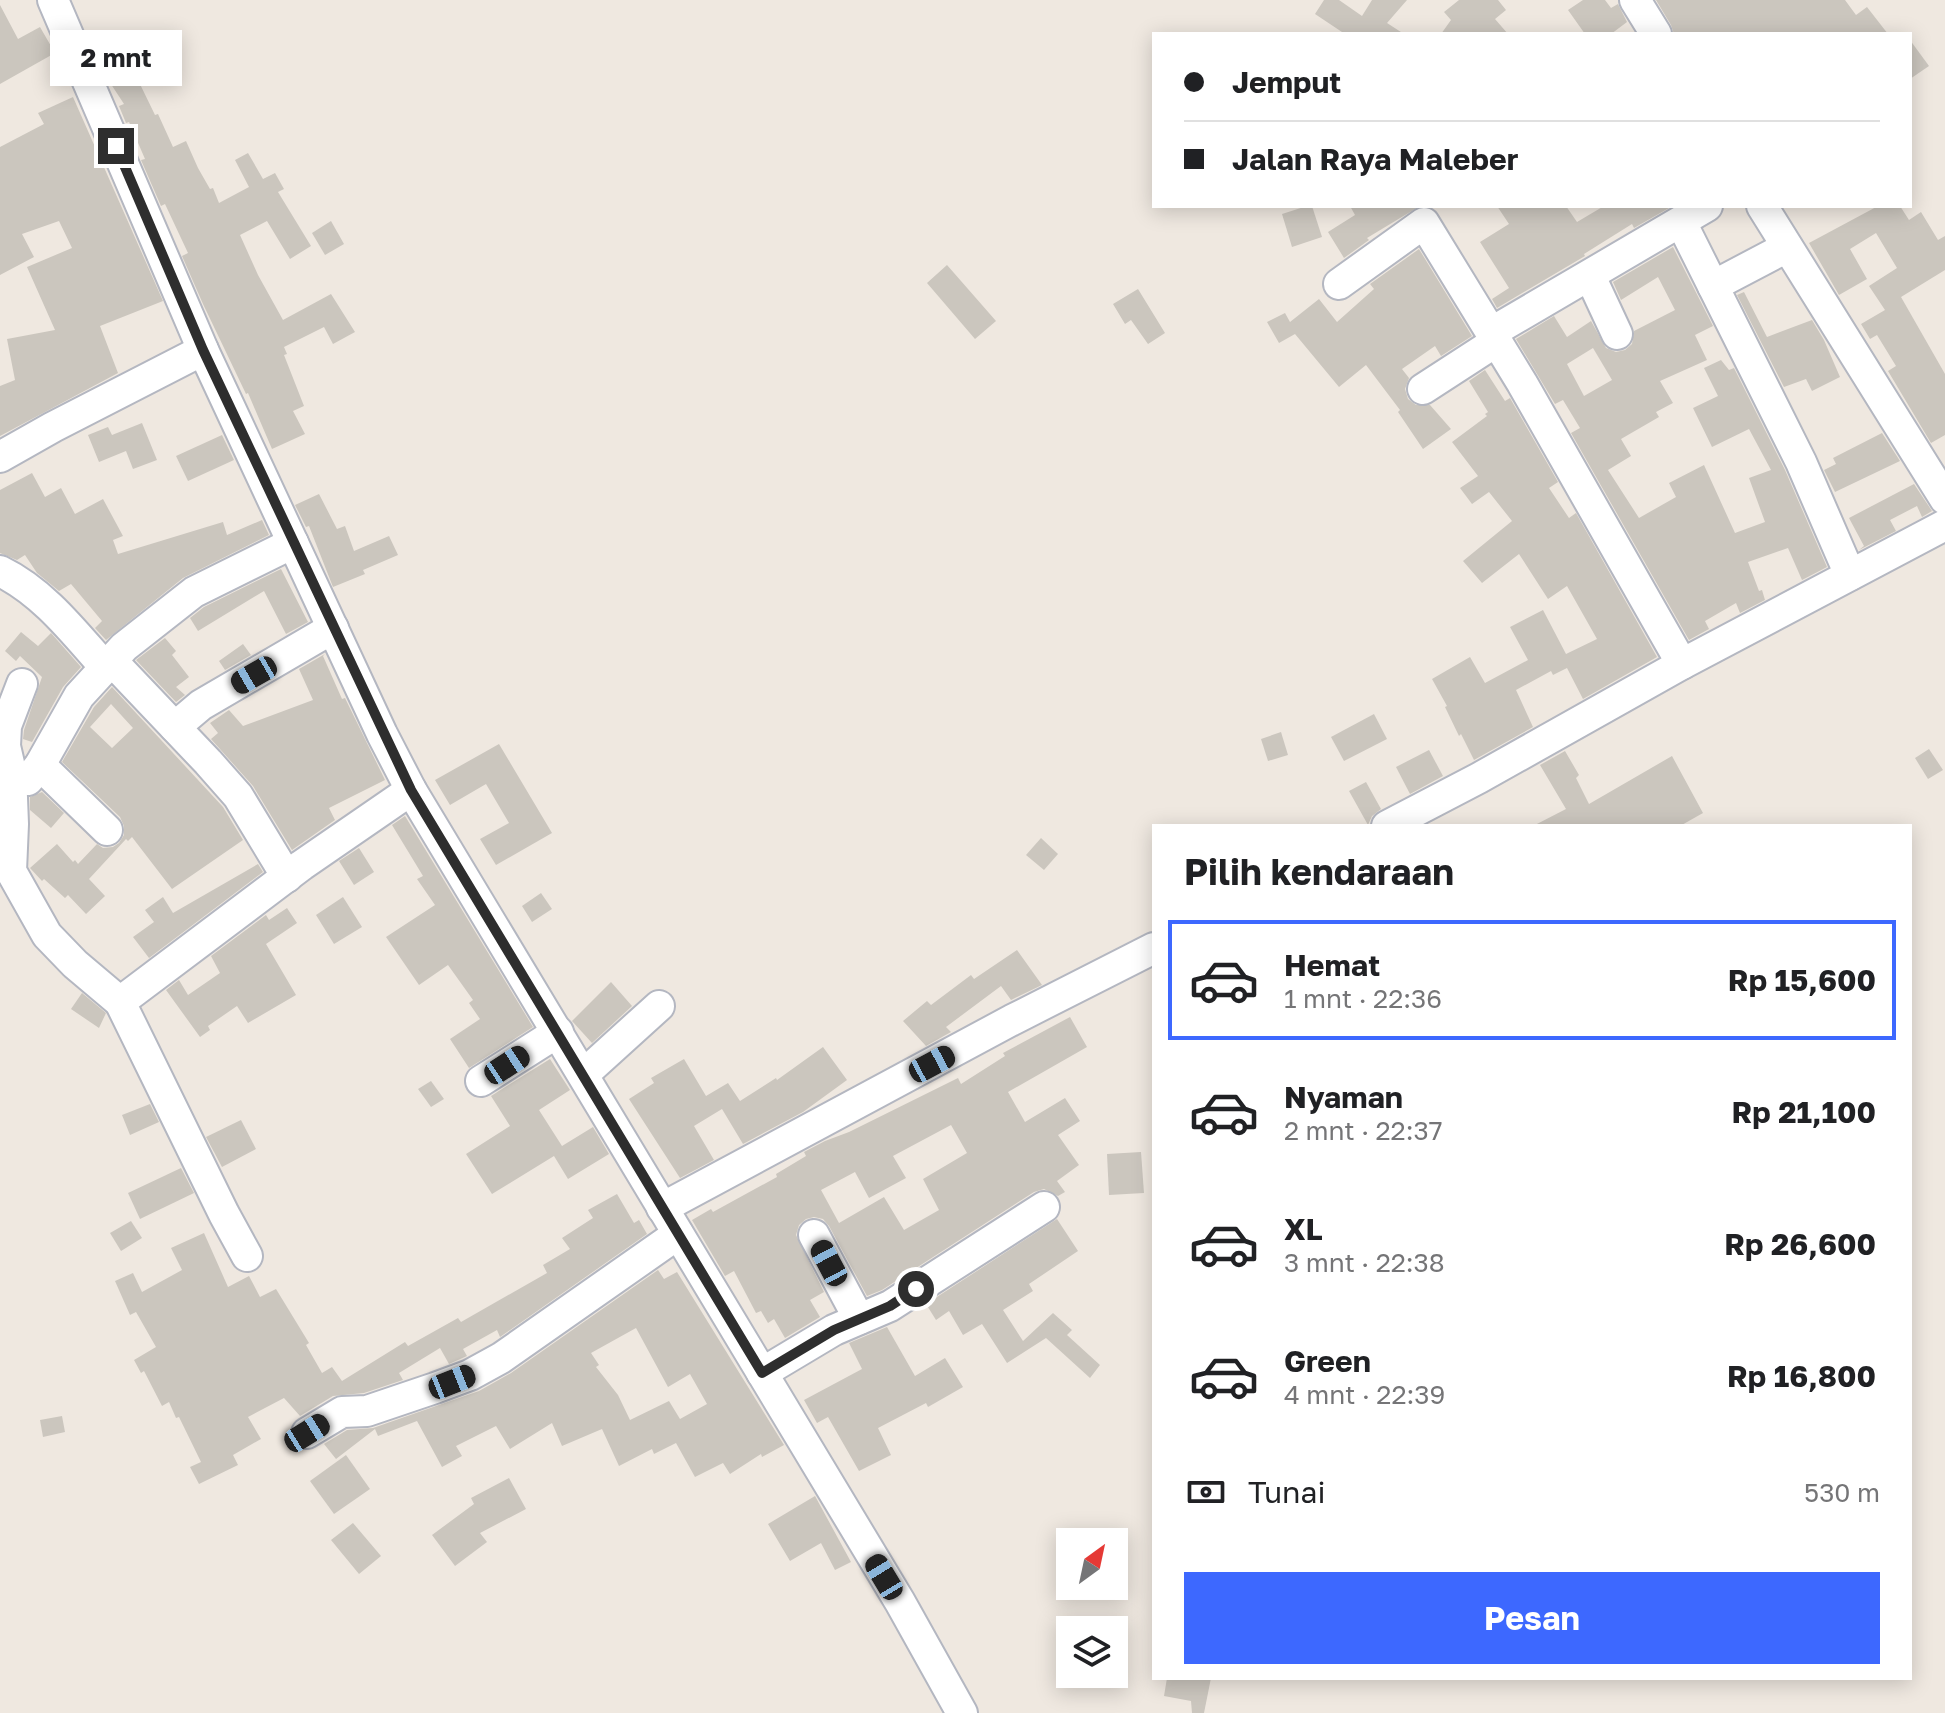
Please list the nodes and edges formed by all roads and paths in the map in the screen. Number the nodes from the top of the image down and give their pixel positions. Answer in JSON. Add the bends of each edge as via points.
{"nodes":[{"id":1,"x":53,"y":0,"type":"edge"},
{"id":2,"x":1635,"y":0,"type":"edge"},
{"id":3,"x":1655,"y":32,"type":"edge"},
{"id":4,"x":1704,"y":208,"type":"edge"},
{"id":5,"x":1763,"y":208,"type":"edge"},
{"id":6,"x":1681,"y":222,"type":"junction"},
{"id":7,"x":1787,"y":247,"type":"junction"},
{"id":8,"x":1590,"y":276,"type":"junction"},
{"id":9,"x":1339,"y":284,"type":"dead end"},
{"id":10,"x":1713,"y":286,"type":"junction"},
{"id":11,"x":1617,"y":334,"type":"dead end"},
{"id":12,"x":1494,"y":336,"type":"junction"},
{"id":13,"x":203,"y":350,"type":"junction"},
{"id":14,"x":1423,"y":389,"type":"dead end"},
{"id":15,"x":0,"y":457,"type":"edge"},
{"id":16,"x":1945,"y":499,"type":"edge"},
{"id":17,"x":1945,"y":525,"type":"edge"},
{"id":18,"x":293,"y":543,"type":"junction"},
{"id":19,"x":0,"y":571,"type":"edge"},
{"id":20,"x":1850,"y":575,"type":"junction"},
{"id":21,"x":333,"y":628,"type":"junction"},
{"id":22,"x":107,"y":663,"type":"junction"},
{"id":23,"x":1682,"y":664,"type":"junction"},
{"id":24,"x":22,"y":684,"type":"dead end"},
{"id":25,"x":175,"y":727,"type":"junction"},
{"id":26,"x":40,"y":765,"type":"junction"},
{"id":27,"x":411,"y":790,"type":"junction"},
{"id":28,"x":13,"y":795,"type":"junction"},
{"id":29,"x":1391,"y":824,"type":"edge"},
{"id":30,"x":107,"y":830,"type":"dead end"},
{"id":31,"x":287,"y":877,"type":"junction"},
{"id":32,"x":1148,"y":951,"type":"edge"},
{"id":33,"x":120,"y":1002,"type":"junction"},
{"id":34,"x":659,"y":1006,"type":"dead end"},
{"id":35,"x":558,"y":1032,"type":"junction"},
{"id":36,"x":584,"y":1074,"type":"junction"},
{"id":37,"x":481,"y":1081,"type":"dead end"},
{"id":38,"x":1044,"y":1207,"type":"dead end"},
{"id":39,"x":662,"y":1208,"type":"junction"},
{"id":40,"x":678,"y":1234,"type":"junction"},
{"id":41,"x":814,"y":1235,"type":"dead end"},
{"id":42,"x":247,"y":1256,"type":"dead end"},
{"id":43,"x":859,"y":1319,"type":"junction"},
{"id":44,"x":762,"y":1373,"type":"junction"},
{"id":45,"x":307,"y":1433,"type":"dead end"},
{"id":46,"x":962,"y":1713,"type":"edge"}],
"edges":[{"from":1,"to":13,"type":"street"},
{"from":2,"to":3,"type":"street"},
{"from":4,"to":6,"type":"street"},
{"from":5,"to":7,"type":"street"},
{"from":6,"to":8,"type":"street"},
{"from":6,"to":10,"type":"street"},
{"from":7,"to":10,"type":"street"},
{"from":7,"to":16,"type":"street"},
{"from":8,"to":11,"type":"street"},
{"from":8,"to":12,"type":"street"},
{"from":9,"to":12,"type":"street","via":[[1424,223]]},
{"from":10,"to":20,"type":"street","via":[[1801,462]]},
{"from":12,"to":14,"type":"street"},
{"from":12,"to":23,"type":"street"},
{"from":13,"to":15,"type":"street"},
{"from":13,"to":18,"type":"street"},
{"from":17,"to":20,"type":"street"},
{"from":18,"to":21,"type":"street"},
{"from":18,"to":22,"type":"street","via":[[194,592]]},
{"from":19,"to":22,"type":"street","via":[[45,602]]},
{"from":20,"to":23,"type":"street"},
{"from":21,"to":25,"type":"street","via":[[201,705]]},
{"from":21,"to":27,"type":"street"},
{"from":22,"to":25,"type":"street"},
{"from":22,"to":26,"type":"street","via":[[79,696]]},
{"from":23,"to":29,"type":"street"},
{"from":24,"to":28,"type":"street","via":[[6,726]]},
{"from":25,"to":31,"type":"street","via":[[238,796]]},
{"from":26,"to":28,"type":"street"},
{"from":26,"to":30,"type":"street"},
{"from":27,"to":31,"type":"street"},
{"from":27,"to":35,"type":"street"},
{"from":28,"to":33,"type":"street","via":[[11,871],[20,891],[47,935]]},
{"from":31,"to":33,"type":"street"},
{"from":32,"to":39,"type":"street"},
{"from":33,"to":42,"type":"street"},
{"from":34,"to":36,"type":"street"},
{"from":35,"to":36,"type":"street"},
{"from":35,"to":37,"type":"street"},
{"from":36,"to":39,"type":"street"},
{"from":38,"to":43,"type":"street","via":[[890,1306]]},
{"from":39,"to":40,"type":"street"},
{"from":40,"to":44,"type":"street"},
{"from":40,"to":45,"type":"street","via":[[470,1375],[367,1411],[342,1412]]},
{"from":41,"to":43,"type":"street"},
{"from":43,"to":44,"type":"street"},
{"from":44,"to":46,"type":"street"}]}
